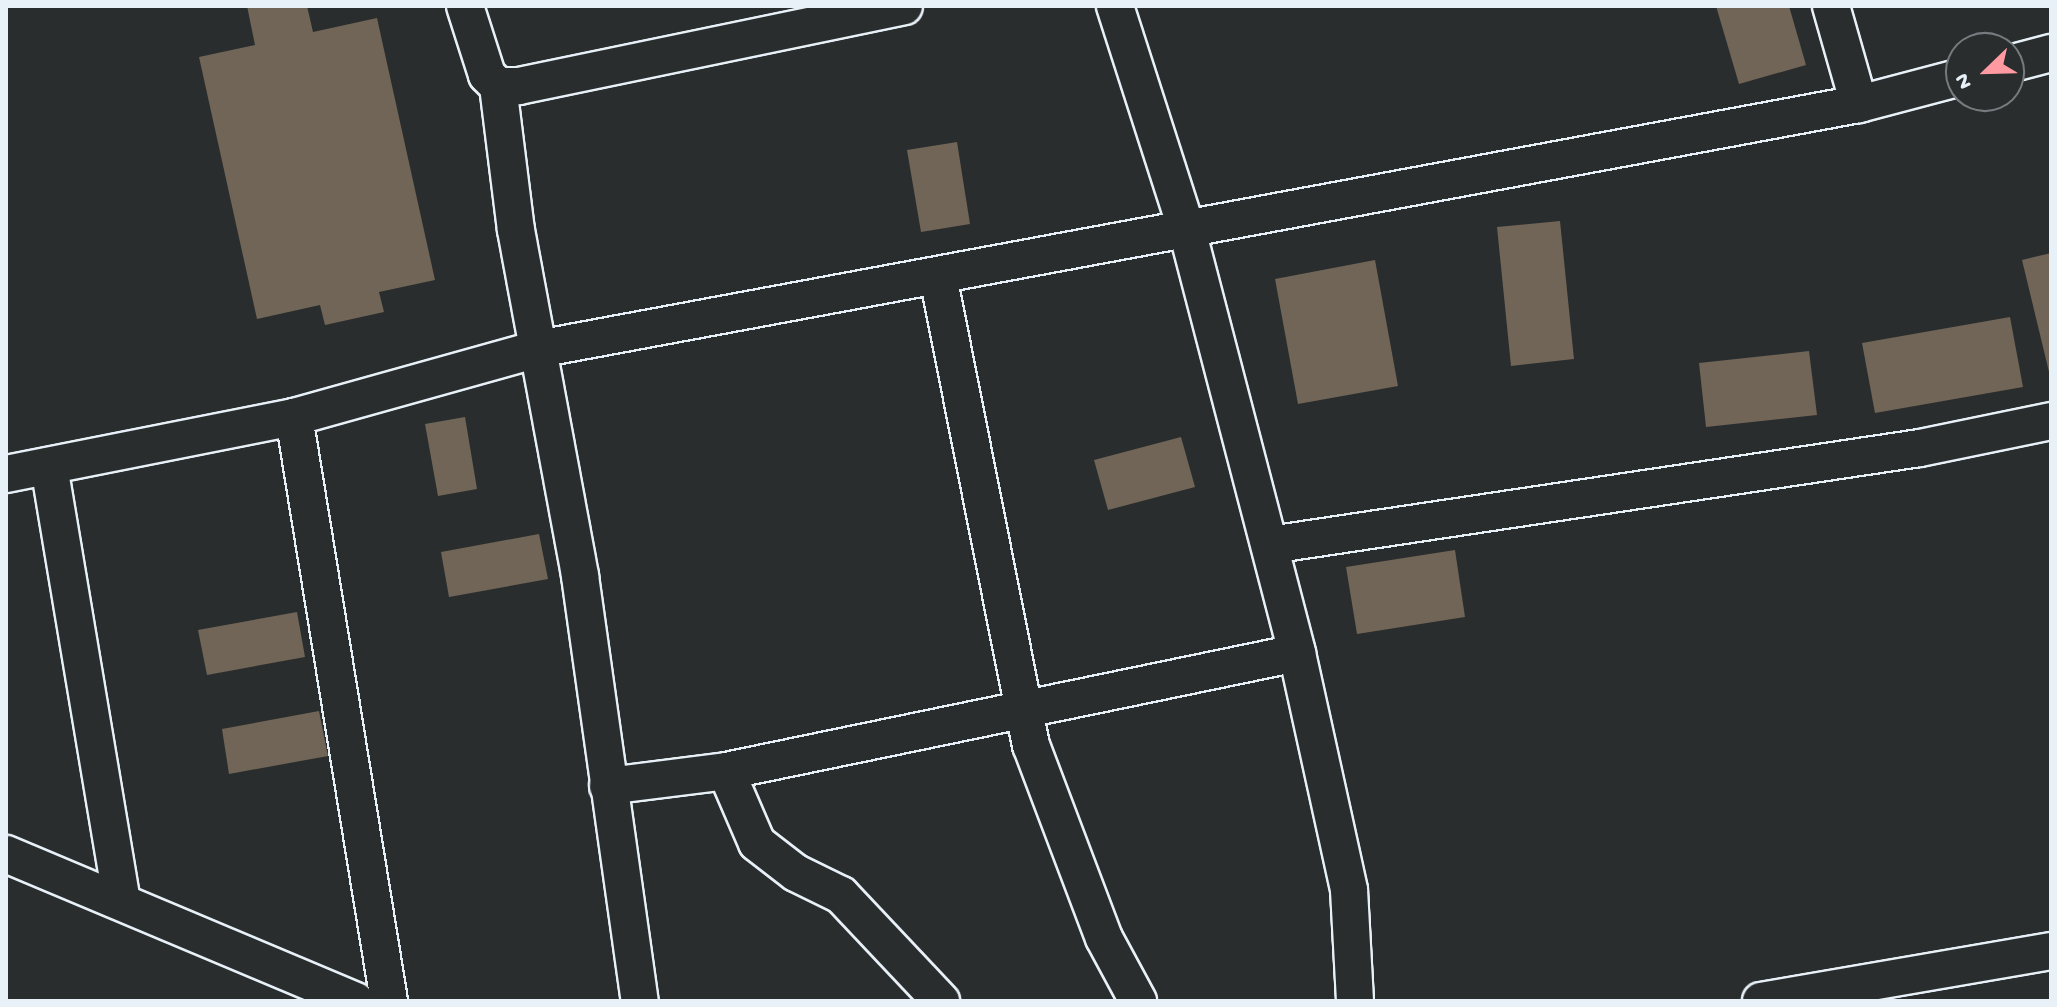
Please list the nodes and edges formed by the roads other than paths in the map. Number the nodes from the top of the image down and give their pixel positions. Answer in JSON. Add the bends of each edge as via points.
{"nodes":[{"id":1,"x":465,"y":6,"type":"edge"},
{"id":2,"x":904,"y":6,"type":"edge"},
{"id":3,"x":1103,"y":6,"type":"edge"},
{"id":4,"x":1831,"y":6,"type":"edge"},
{"id":5,"x":1120,"y":21,"type":"edge"},
{"id":6,"x":2051,"y":53,"type":"edge"},
{"id":7,"x":2025,"y":60,"type":"edge"},
{"id":8,"x":1945,"y":81,"type":"edge"},
{"id":9,"x":498,"y":86,"type":"junction"},
{"id":10,"x":1859,"y":104,"type":"junction"},
{"id":11,"x":1187,"y":230,"type":"junction"},
{"id":12,"x":938,"y":276,"type":"junction"},
{"id":13,"x":538,"y":349,"type":"junction"},
{"id":14,"x":294,"y":417,"type":"junction"},
{"id":15,"x":2051,"y":421,"type":"edge"},
{"id":16,"x":49,"y":466,"type":"junction"},
{"id":17,"x":6,"y":474,"type":"edge"},
{"id":18,"x":1270,"y":545,"type":"junction"},
{"id":19,"x":1297,"y":653,"type":"junction"},
{"id":20,"x":1022,"y":710,"type":"junction"},
{"id":21,"x":726,"y":771,"type":"junction"},
{"id":22,"x":608,"y":786,"type":"junction"},
{"id":23,"x":6,"y":854,"type":"edge"},
{"id":24,"x":122,"y":900,"type":"junction"},
{"id":25,"x":2051,"y":951,"type":"edge"},
{"id":26,"x":355,"y":1001,"type":"edge"},
{"id":27,"x":389,"y":1001,"type":"edge"},
{"id":28,"x":640,"y":1001,"type":"edge"},
{"id":29,"x":941,"y":1001,"type":"edge"},
{"id":30,"x":1138,"y":1001,"type":"edge"},
{"id":31,"x":1355,"y":1001,"type":"edge"},
{"id":32,"x":1761,"y":1001,"type":"edge"}],
"edges":[{"from":1,"to":9,"type":"street","via":[[487,75]]},
{"from":2,"to":9,"type":"street","via":[[519,86]]},
{"from":3,"to":5,"type":"street"},
{"from":4,"to":10,"type":"street"},
{"from":5,"to":11,"type":"street"},
{"from":6,"to":7,"type":"street"},
{"from":8,"to":10,"type":"street"},
{"from":9,"to":13,"type":"street"},
{"from":10,"to":11,"type":"street"},
{"from":11,"to":12,"type":"street"},
{"from":11,"to":18,"type":"street"},
{"from":12,"to":13,"type":"street"},
{"from":12,"to":20,"type":"street"},
{"from":13,"to":14,"type":"street"},
{"from":13,"to":22,"type":"street","via":[[580,576]]},
{"from":14,"to":16,"type":"street"},
{"from":14,"to":27,"type":"street"},
{"from":15,"to":18,"type":"street","via":[[1920,448]]},
{"from":16,"to":17,"type":"street"},
{"from":16,"to":24,"type":"street"},
{"from":18,"to":19,"type":"street"},
{"from":19,"to":20,"type":"street"},
{"from":19,"to":31,"type":"street","via":[[1349,890]]},
{"from":20,"to":21,"type":"street"},
{"from":20,"to":30,"type":"street","via":[[1045,788],[1104,938]]},
{"from":21,"to":22,"type":"street"},
{"from":21,"to":29,"type":"street","via":[[757,843],[796,873],[841,895]]},
{"from":22,"to":28,"type":"street"},
{"from":23,"to":24,"type":"street"},
{"from":24,"to":26,"type":"street"},
{"from":25,"to":32,"type":"street"}]}
